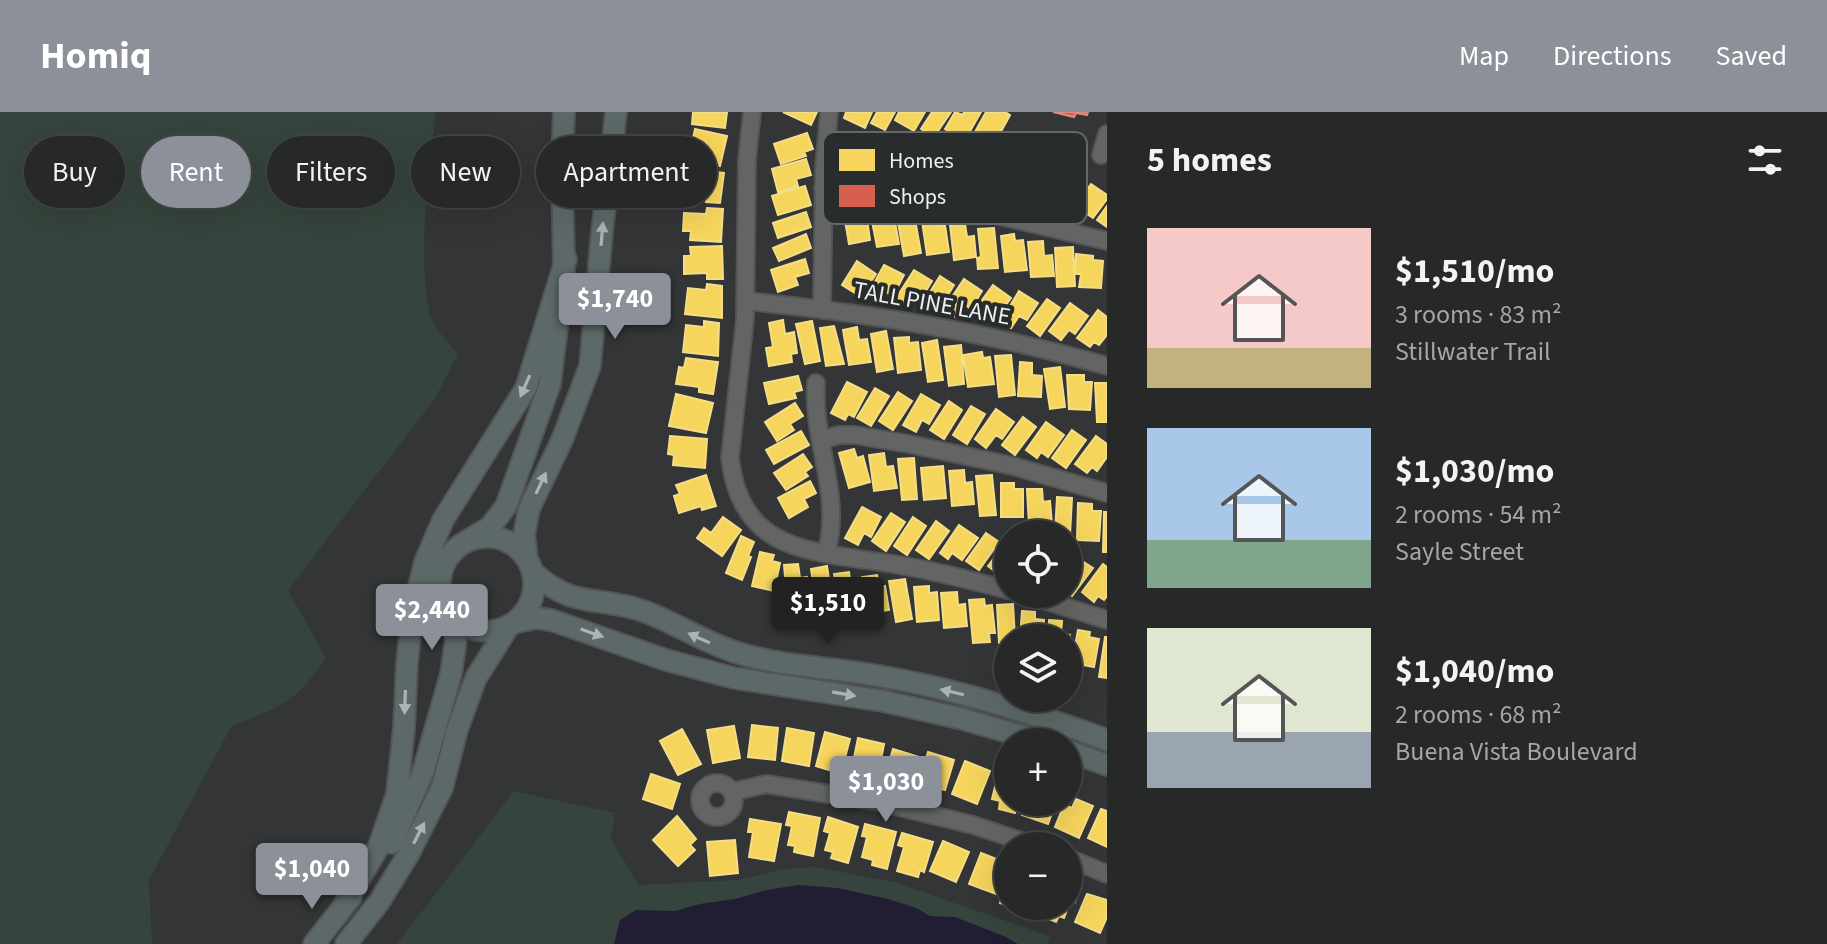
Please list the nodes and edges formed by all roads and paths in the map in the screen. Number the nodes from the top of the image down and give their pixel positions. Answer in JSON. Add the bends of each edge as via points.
{"nodes":[{"id":1,"x":564,"y":112,"type":"edge"},
{"id":2,"x":616,"y":112,"type":"edge"},
{"id":3,"x":752,"y":112,"type":"edge"},
{"id":4,"x":829,"y":112,"type":"edge"},
{"id":5,"x":827,"y":132,"type":"edge"},
{"id":6,"x":1107,"y":134,"type":"edge"},
{"id":7,"x":1101,"y":155,"type":"dead end"},
{"id":8,"x":823,"y":188,"type":"edge"},
{"id":9,"x":1034,"y":224,"type":"edge"},
{"id":10,"x":1107,"y":241,"type":"edge"},
{"id":11,"x":566,"y":259,"type":"junction"},
{"id":12,"x":746,"y":301,"type":"junction"},
{"id":13,"x":822,"y":310,"type":"junction"},
{"id":14,"x":1107,"y":366,"type":"edge"},
{"id":15,"x":816,"y":383,"type":"dead end"},
{"id":16,"x":821,"y":440,"type":"junction"},
{"id":17,"x":1107,"y":493,"type":"edge"},
{"id":18,"x":465,"y":542,"type":"junction"},
{"id":19,"x":826,"y":554,"type":"junction"},
{"id":20,"x":530,"y":566,"type":"junction"},
{"id":21,"x":994,"y":587,"type":"edge"},
{"id":22,"x":1069,"y":608,"type":"edge"},
{"id":23,"x":448,"y":611,"type":"junction"},
{"id":24,"x":1107,"y":620,"type":"edge"},
{"id":25,"x":512,"y":624,"type":"junction"},
{"id":26,"x":994,"y":728,"type":"edge"},
{"id":27,"x":1107,"y":740,"type":"edge"},
{"id":28,"x":1082,"y":756,"type":"edge"},
{"id":29,"x":1107,"y":765,"type":"edge"},
{"id":30,"x":732,"y":792,"type":"dead end"},
{"id":31,"x":994,"y":833,"type":"edge"},
{"id":32,"x":1082,"y":864,"type":"edge"},
{"id":33,"x":1107,"y":874,"type":"edge"},
{"id":34,"x":344,"y":905,"type":"junction"},
{"id":35,"x":314,"y":944,"type":"edge"},
{"id":36,"x":346,"y":944,"type":"edge"}],
"edges":[{"from":1,"to":11,"type":"main road"},
{"from":20,"to":2,"type":"main road","one_way":true,"via":[[524,535],[529,509],[590,366]]},
{"from":3,"to":12,"type":"street"},
{"from":4,"to":5,"type":"street"},
{"from":6,"to":7,"type":"street"},
{"from":8,"to":13,"type":"street"},
{"from":9,"to":10,"type":"street"},
{"from":11,"to":18,"type":"main road","via":[[550,384],[529,446],[506,506],[490,527]]},
{"from":11,"to":34,"type":"main road","one_way":true,"via":[[526,388],[443,520],[425,562],[413,610],[397,794],[379,846]]},
{"from":12,"to":13,"type":"street","name":"TALL PINE LANE"},
{"from":12,"to":19,"type":"street","via":[[732,476],[745,507],[771,535]]},
{"from":13,"to":14,"type":"street","name":"TALL PINE LANE","via":[[944,327]]},
{"from":15,"to":16,"type":"street"},
{"from":16,"to":17,"type":"street","via":[[855,435],[909,444]]},
{"from":16,"to":19,"type":"street","via":[[833,517]]},
{"from":18,"to":20,"type":"main road","via":[[505,540]]},
{"from":18,"to":23,"type":"main road","via":[[444,563],[440,577]]},
{"from":19,"to":21,"type":"street"},
{"from":20,"to":25,"type":"main road","via":[[535,589],[531,602]]},
{"from":27,"to":20,"type":"main road","one_way":true,"via":[[924,685],[736,652],[645,611],[564,595]]},
{"from":22,"to":24,"type":"street"},
{"from":23,"to":25,"type":"main road","via":[[479,631]]},
{"from":23,"to":34,"type":"main road","via":[[456,639],[451,674],[423,772],[390,847]]},
{"from":25,"to":26,"type":"main road","one_way":true,"via":[[551,620],[721,675],[897,704]]},
{"from":36,"to":25,"type":"main road","one_way":true,"via":[[408,855],[442,788],[476,678]]},
{"from":28,"to":29,"type":"main road"},
{"from":30,"to":31,"type":"street","via":[[766,784],[867,800]]},
{"from":32,"to":33,"type":"street"},
{"from":34,"to":35,"type":"main road"}]}
